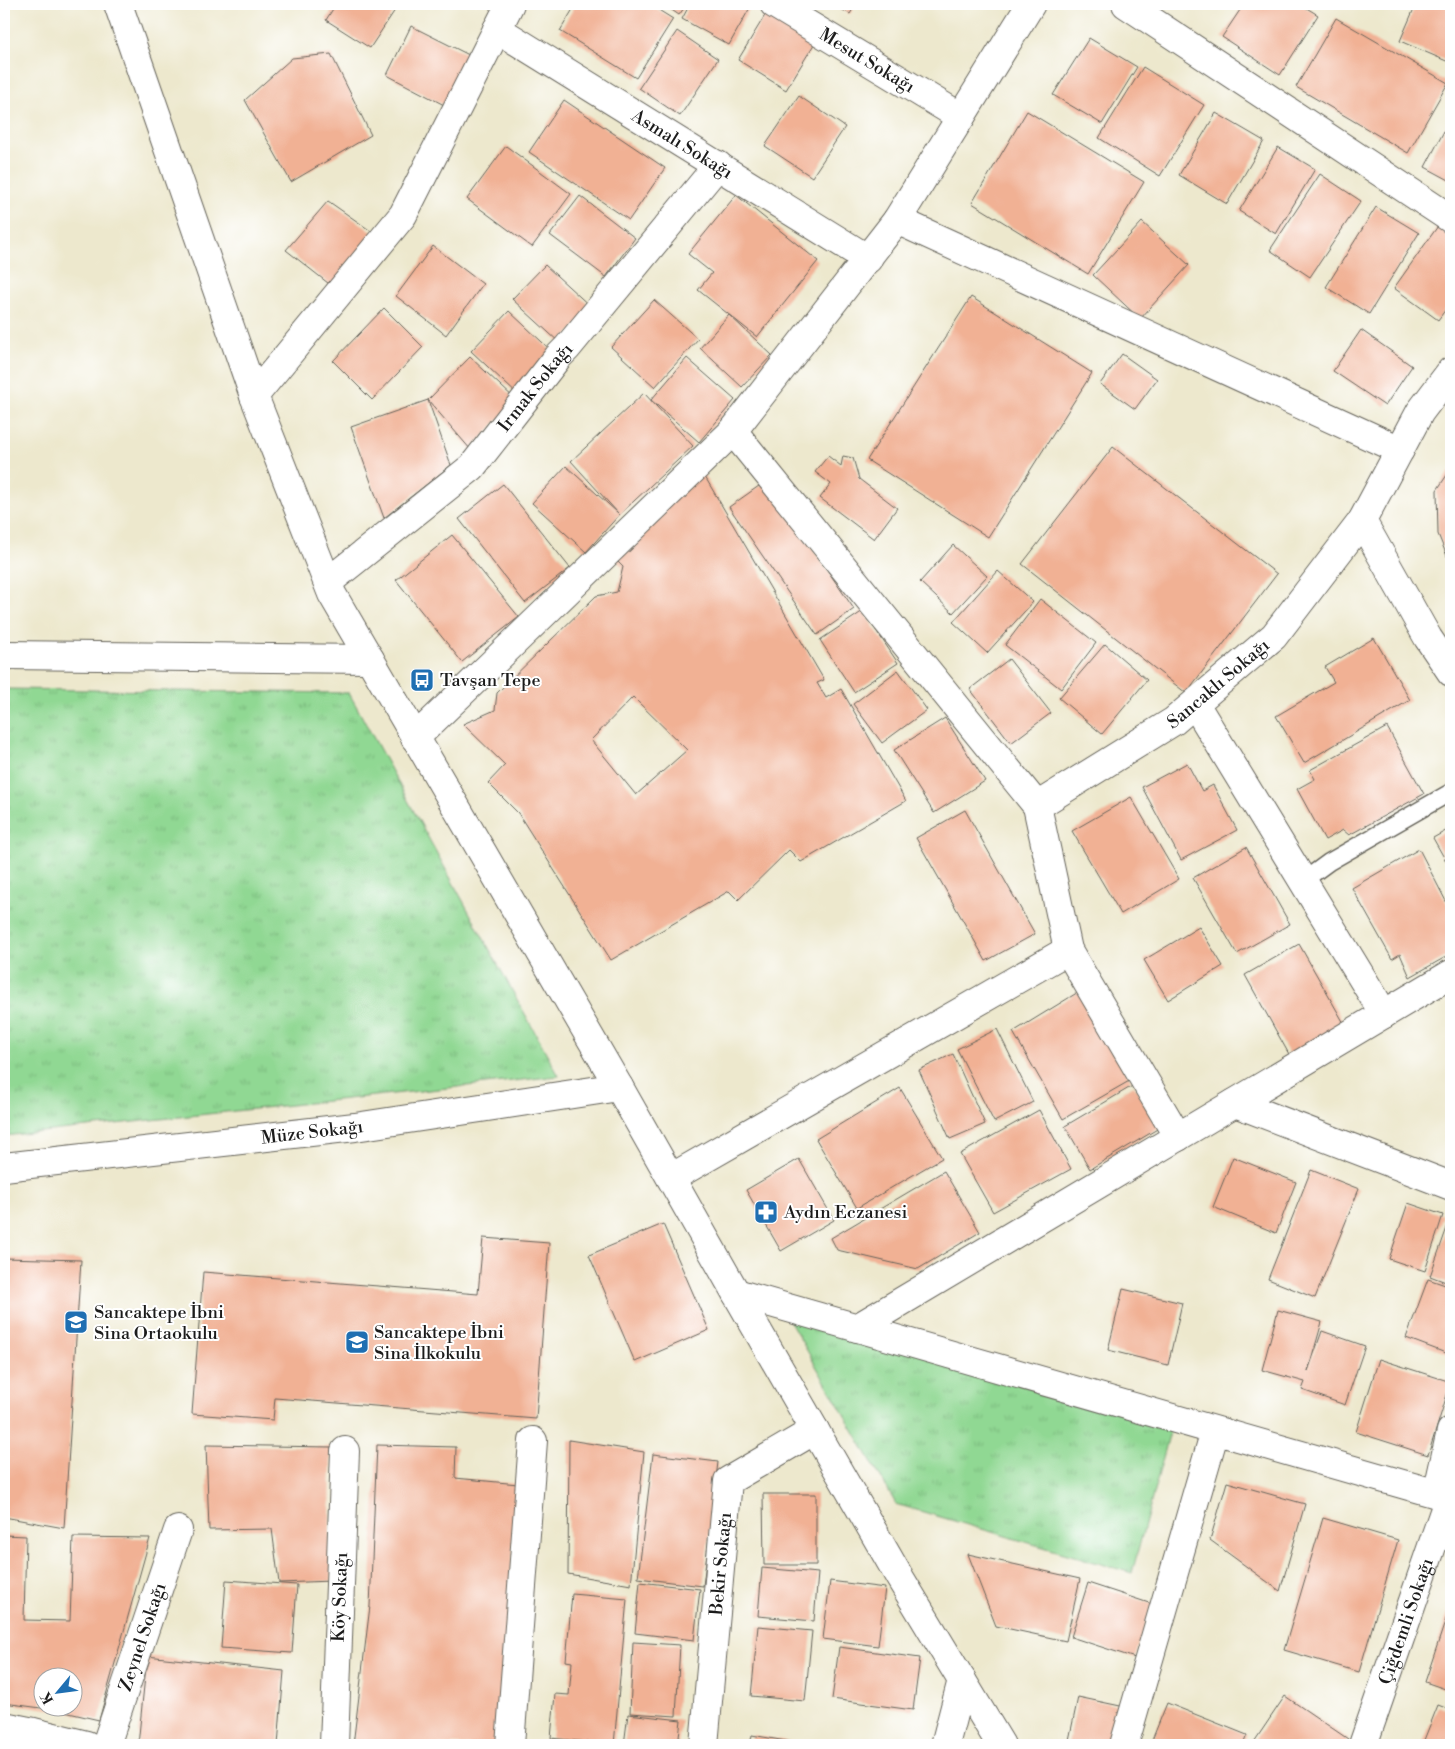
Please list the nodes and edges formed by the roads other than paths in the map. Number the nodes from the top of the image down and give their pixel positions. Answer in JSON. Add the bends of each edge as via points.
{"nodes":[{"id":1,"x":118,"y":4,"type":"edge"},
{"id":2,"x":510,"y":4,"type":"edge"},
{"id":3,"x":774,"y":4,"type":"edge"},
{"id":4,"x":1031,"y":4,"type":"edge"},
{"id":5,"x":1126,"y":4,"type":"edge"},
{"id":6,"x":497,"y":29,"type":"junction"},
{"id":7,"x":961,"y":117,"type":"junction"},
{"id":8,"x":718,"y":166,"type":"junction"},
{"id":9,"x":1451,"y":219,"type":"edge"},
{"id":10,"x":897,"y":220,"type":"junction"},
{"id":11,"x":868,"y":259,"type":"junction"},
{"id":12,"x":1451,"y":371,"type":"edge"},
{"id":13,"x":254,"y":396,"type":"junction"},
{"id":14,"x":733,"y":432,"type":"junction"},
{"id":15,"x":1400,"y":450,"type":"junction"},
{"id":16,"x":1362,"y":521,"type":"junction"},
{"id":17,"x":328,"y":582,"type":"junction"},
{"id":18,"x":4,"y":655,"type":"edge"},
{"id":19,"x":370,"y":659,"type":"junction"},
{"id":20,"x":1451,"y":672,"type":"edge"},
{"id":21,"x":1195,"y":704,"type":"junction"},
{"id":22,"x":415,"y":738,"type":"junction"},
{"id":23,"x":1451,"y":792,"type":"edge"},
{"id":24,"x":1037,"y":806,"type":"junction"},
{"id":25,"x":1303,"y":881,"type":"junction"},
{"id":26,"x":1068,"y":950,"type":"junction"},
{"id":27,"x":1451,"y":974,"type":"edge"},
{"id":28,"x":1384,"y":1014,"type":"junction"},
{"id":29,"x":619,"y":1087,"type":"junction"},
{"id":30,"x":1235,"y":1103,"type":"junction"},
{"id":31,"x":1178,"y":1137,"type":"junction"},
{"id":32,"x":4,"y":1167,"type":"edge"},
{"id":33,"x":671,"y":1178,"type":"junction"},
{"id":34,"x":1451,"y":1186,"type":"edge"},
{"id":35,"x":736,"y":1293,"type":"junction"},
{"id":36,"x":857,"y":1328,"type":"junction"},
{"id":37,"x":815,"y":1430,"type":"junction"},
{"id":38,"x":1215,"y":1431,"type":"junction"},
{"id":39,"x":1451,"y":1431,"type":"edge"},
{"id":40,"x":533,"y":1441,"type":"dead end"},
{"id":41,"x":345,"y":1451,"type":"dead end"},
{"id":42,"x":1446,"y":1496,"type":"edge"},
{"id":43,"x":178,"y":1530,"type":"dead end"},
{"id":44,"x":962,"y":1680,"type":"junction"},
{"id":45,"x":4,"y":1726,"type":"edge"},
{"id":46,"x":87,"y":1745,"type":"edge"},
{"id":47,"x":106,"y":1745,"type":"edge"},
{"id":48,"x":334,"y":1745,"type":"edge"},
{"id":49,"x":510,"y":1745,"type":"edge"},
{"id":50,"x":704,"y":1745,"type":"edge"},
{"id":51,"x":945,"y":1745,"type":"edge"},
{"id":52,"x":1001,"y":1745,"type":"edge"},
{"id":53,"x":1124,"y":1745,"type":"edge"},
{"id":54,"x":1363,"y":1745,"type":"edge"}],
"edges":[{"from":1,"to":13,"type":"street"},
{"from":2,"to":6,"type":"street"},
{"from":3,"to":7,"type":"street","name":"Mesut Sokağı"},
{"from":4,"to":7,"type":"street"},
{"from":5,"to":9,"type":"street"},
{"from":6,"to":8,"type":"street","name":"Asmalı Sokağı"},
{"from":6,"to":13,"type":"street","via":[[403,215]]},
{"from":7,"to":10,"type":"street"},
{"from":8,"to":11,"type":"street","name":"Asmalı Sokağı"},
{"from":8,"to":17,"type":"street","name":"Irmak Sokağı","via":[[472,467]]},
{"from":10,"to":11,"type":"street"},
{"from":10,"to":15,"type":"street"},
{"from":11,"to":14,"type":"street"},
{"from":12,"to":15,"type":"street","name":"Sancaklı Sokağı","via":[[1420,412]]},
{"from":13,"to":17,"type":"street"},
{"from":14,"to":22,"type":"street"},
{"from":14,"to":24,"type":"street"},
{"from":15,"to":16,"type":"street","name":"Sancaklı Sokağı"},
{"from":16,"to":20,"type":"street","via":[[1428,638]]},
{"from":16,"to":21,"type":"street","name":"Sancaklı Sokağı","via":[[1274,636]]},
{"from":17,"to":19,"type":"street"},
{"from":18,"to":19,"type":"street"},
{"from":19,"to":22,"type":"street"},
{"from":21,"to":24,"type":"street","name":"Sancaklı Sokağı","via":[[1174,721]]},
{"from":21,"to":25,"type":"street"},
{"from":22,"to":29,"type":"street"},
{"from":23,"to":25,"type":"lane","via":[[1329,862]]},
{"from":24,"to":26,"type":"street"},
{"from":25,"to":28,"type":"street"},
{"from":26,"to":31,"type":"street"},
{"from":26,"to":33,"type":"street"},
{"from":27,"to":28,"type":"street"},
{"from":28,"to":30,"type":"street"},
{"from":29,"to":32,"type":"street","name":"Müze Sokağı","via":[[355,1127]]},
{"from":29,"to":33,"type":"street"},
{"from":30,"to":31,"type":"street"},
{"from":30,"to":34,"type":"street"},
{"from":31,"to":36,"type":"street"},
{"from":33,"to":35,"type":"street"},
{"from":35,"to":36,"type":"street"},
{"from":35,"to":37,"type":"street"},
{"from":36,"to":38,"type":"street"},
{"from":37,"to":44,"type":"street"},
{"from":37,"to":50,"type":"street","name":"Bekir Sokağı","via":[[728,1481]]},
{"from":38,"to":42,"type":"street"},
{"from":38,"to":53,"type":"street"},
{"from":39,"to":42,"type":"street","name":"Çiğdemli Sokağı"},
{"from":40,"to":49,"type":"street"},
{"from":41,"to":48,"type":"street","name":"Köy Sokağı"},
{"from":42,"to":54,"type":"street","name":"Çiğdemli Sokağı"},
{"from":43,"to":47,"type":"street","name":"Zeynel Sokağı"},
{"from":44,"to":51,"type":"street"},
{"from":44,"to":52,"type":"street"},
{"from":45,"to":46,"type":"street"}]}
